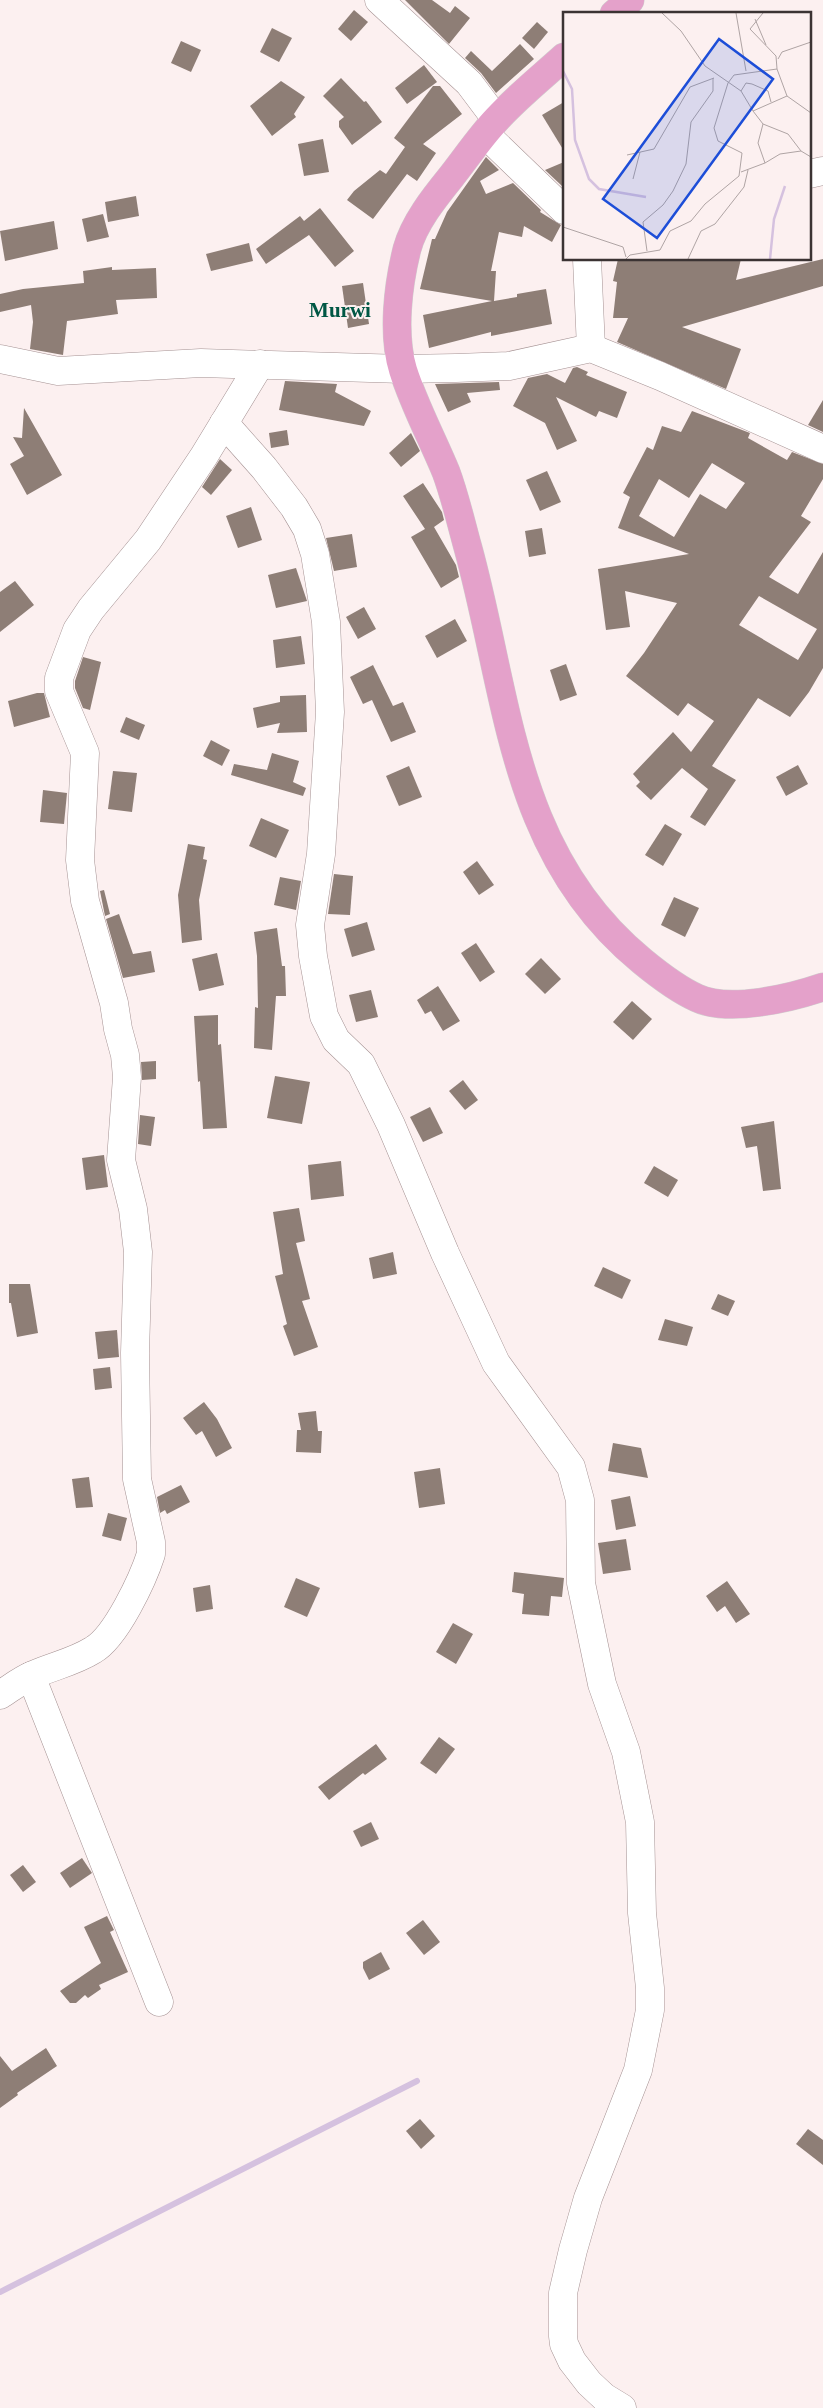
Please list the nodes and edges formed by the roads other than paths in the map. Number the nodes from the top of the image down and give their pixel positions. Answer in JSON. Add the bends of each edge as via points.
{"nodes":[{"id":1,"x":380,"y":0,"type":"edge"},
{"id":2,"x":630,"y":0,"type":"edge"},
{"id":3,"x":616,"y":12,"type":"edge"},
{"id":4,"x":563,"y":58,"type":"edge"},
{"id":5,"x":491,"y":127,"type":"junction"},
{"id":6,"x":823,"y":171,"type":"edge"},
{"id":7,"x":810,"y":174,"type":"edge"},
{"id":8,"x":563,"y":209,"type":"edge"},
{"id":9,"x":587,"y":260,"type":"edge"},
{"id":10,"x":591,"y":348,"type":"junction"},
{"id":11,"x":0,"y":359,"type":"edge"},
{"id":12,"x":260,"y":364,"type":"junction"},
{"id":13,"x":403,"y":369,"type":"junction"},
{"id":14,"x":224,"y":423,"type":"junction"},
{"id":15,"x":823,"y":449,"type":"edge"},
{"id":16,"x":823,"y":987,"type":"edge"},
{"id":17,"x":32,"y":1676,"type":"junction"},
{"id":18,"x":0,"y":1695,"type":"edge"},
{"id":19,"x":159,"y":2002,"type":"dead end"},
{"id":20,"x":622,"y":2408,"type":"edge"}],
"edges":[{"from":1,"to":5,"type":"street","via":[[469,83]]},
{"from":2,"to":3,"type":"main road"},
{"from":4,"to":5,"type":"main road"},
{"from":5,"to":8,"type":"street"},
{"from":5,"to":13,"type":"main road","via":[[433,200],[407,248],[398,335]]},
{"from":6,"to":7,"type":"street"},
{"from":9,"to":10,"type":"street"},
{"from":10,"to":13,"type":"street","via":[[509,366]]},
{"from":10,"to":15,"type":"street"},
{"from":11,"to":12,"type":"street","via":[[58,371],[201,363]]},
{"from":12,"to":13,"type":"street"},
{"from":12,"to":14,"type":"street"},
{"from":13,"to":16,"type":"main road","via":[[447,476],[469,551],[517,763],[533,808],[578,892],[622,945],[671,983],[700,1000],[726,1004],[752,1002]]},
{"from":14,"to":17,"type":"street","via":[[148,540],[81,623],[59,678],[59,691],[85,753],[80,860],[85,902],[126,1055],[121,1160],[133,1209],[138,1252],[136,1479],[151,1554],[118,1624],[107,1639],[77,1659]]},
{"from":14,"to":20,"type":"street","via":[[294,507],[307,529],[315,554],[326,622],[330,712],[321,854],[310,925],[324,1016],[336,1040],[361,1064],[496,1363],[572,1467],[580,1500],[581,1583],[602,1684],[626,1752],[640,1822],[642,1913],[650,2010],[638,2070],[588,2198],[574,2250],[563,2293],[563,2336],[572,2361],[588,2383]]},
{"from":17,"to":18,"type":"street"},
{"from":17,"to":19,"type":"street"}]}
